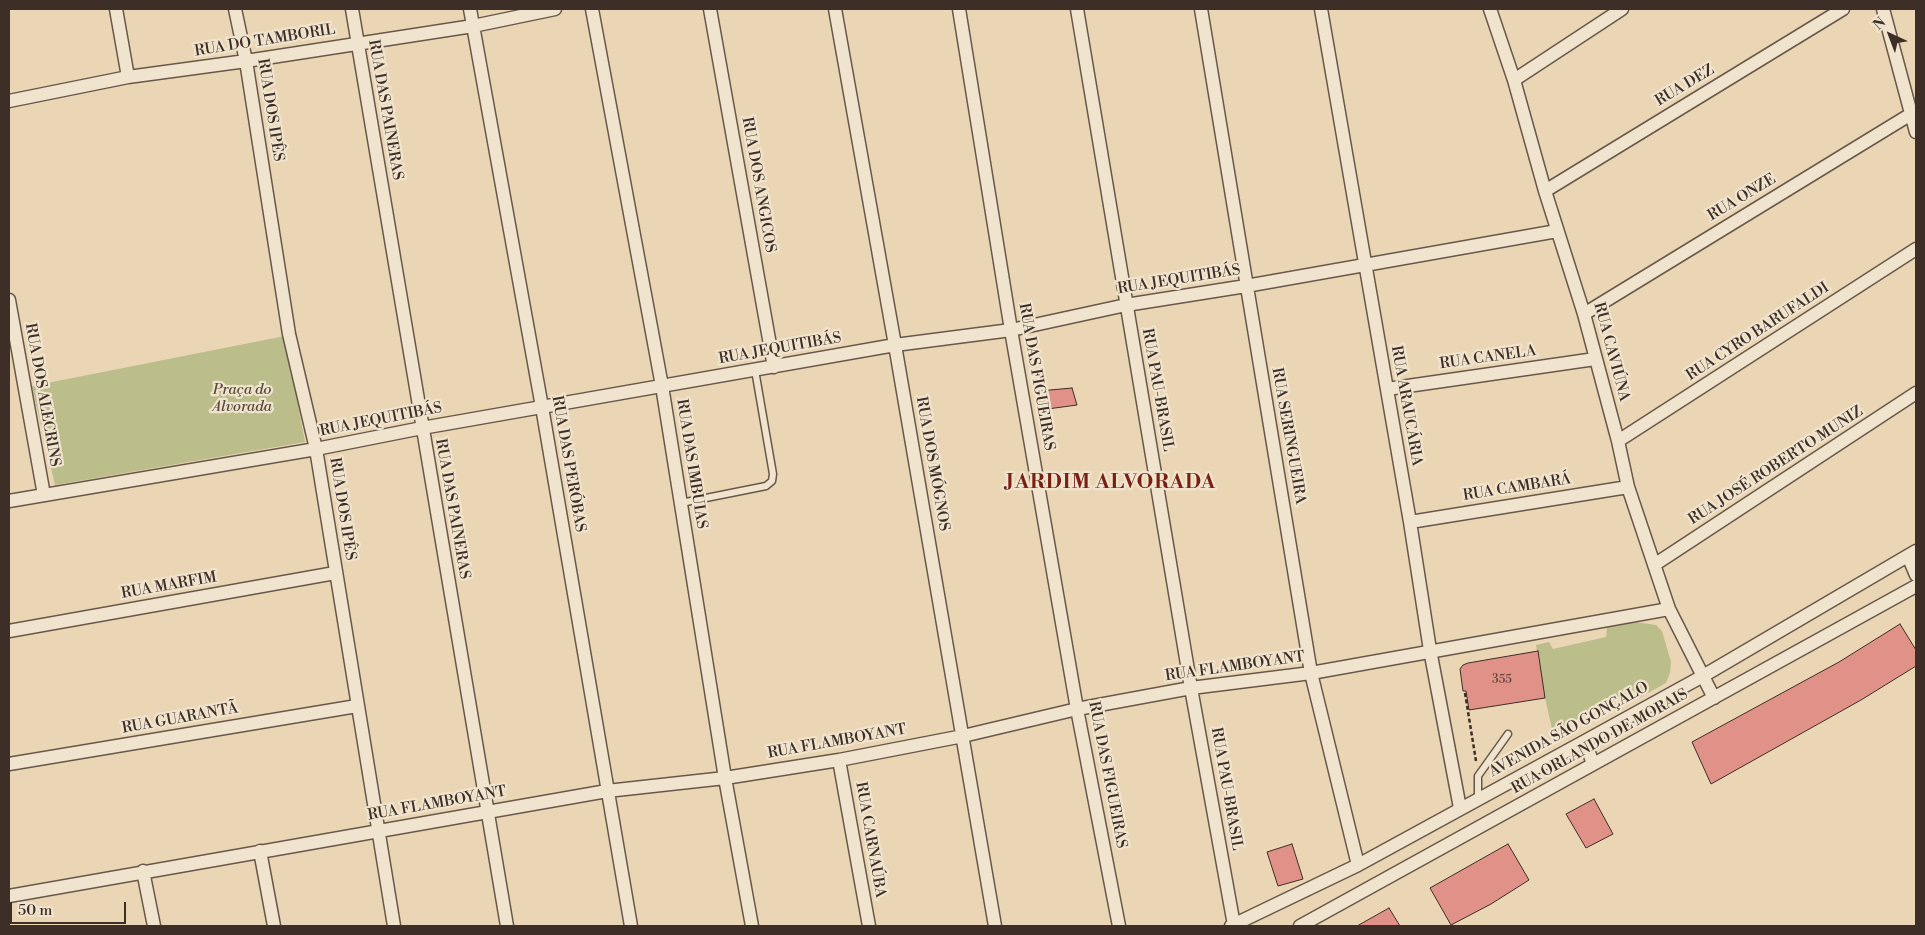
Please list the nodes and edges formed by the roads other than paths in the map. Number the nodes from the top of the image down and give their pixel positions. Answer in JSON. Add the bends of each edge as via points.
{"nodes":[{"id":1,"x":116,"y":9,"type":"edge"},
{"id":2,"x":235,"y":9,"type":"edge"},
{"id":3,"x":352,"y":9,"type":"edge"},
{"id":4,"x":470,"y":9,"type":"edge"},
{"id":5,"x":555,"y":9,"type":"edge"},
{"id":6,"x":592,"y":9,"type":"edge"},
{"id":7,"x":710,"y":9,"type":"edge"},
{"id":8,"x":835,"y":9,"type":"edge"},
{"id":9,"x":959,"y":9,"type":"edge"},
{"id":10,"x":1077,"y":9,"type":"edge"},
{"id":11,"x":1201,"y":9,"type":"edge"},
{"id":12,"x":1321,"y":9,"type":"edge"},
{"id":13,"x":1490,"y":9,"type":"edge"},
{"id":14,"x":1622,"y":9,"type":"edge"},
{"id":15,"x":1843,"y":9,"type":"edge"},
{"id":16,"x":1883,"y":9,"type":"edge"},
{"id":17,"x":473,"y":26,"type":"junction"},
{"id":18,"x":358,"y":44,"type":"junction"},
{"id":19,"x":246,"y":61,"type":"junction"},
{"id":20,"x":128,"y":77,"type":"junction"},
{"id":21,"x":1514,"y":80,"type":"junction"},
{"id":22,"x":9,"y":101,"type":"edge"},
{"id":23,"x":1914,"y":112,"type":"edge"},
{"id":24,"x":1916,"y":132,"type":"edge"},
{"id":25,"x":1545,"y":191,"type":"junction"},
{"id":26,"x":1558,"y":231,"type":"junction"},
{"id":27,"x":1916,"y":249,"type":"edge"},
{"id":28,"x":1364,"y":264,"type":"junction"},
{"id":29,"x":1246,"y":286,"type":"junction"},
{"id":30,"x":9,"y":300,"type":"edge"},
{"id":31,"x":1126,"y":305,"type":"junction"},
{"id":32,"x":1584,"y":314,"type":"junction"},
{"id":33,"x":1011,"y":330,"type":"junction"},
{"id":34,"x":896,"y":345,"type":"junction"},
{"id":35,"x":1595,"y":359,"type":"junction"},
{"id":36,"x":774,"y":367,"type":"junction"},
{"id":37,"x":755,"y":370,"type":"junction"},
{"id":38,"x":662,"y":386,"type":"junction"},
{"id":39,"x":1387,"y":389,"type":"junction"},
{"id":40,"x":1916,"y":393,"type":"edge"},
{"id":41,"x":542,"y":407,"type":"junction"},
{"id":42,"x":422,"y":428,"type":"junction"},
{"id":43,"x":1618,"y":441,"type":"junction"},
{"id":44,"x":316,"y":450,"type":"junction"},
{"id":45,"x":1628,"y":487,"type":"junction"},
{"id":46,"x":44,"y":495,"type":"junction"},
{"id":47,"x":9,"y":500,"type":"edge"},
{"id":48,"x":681,"y":503,"type":"junction"},
{"id":49,"x":1410,"y":522,"type":"junction"},
{"id":50,"x":1912,"y":553,"type":"edge"},
{"id":51,"x":1654,"y":566,"type":"junction"},
{"id":52,"x":335,"y":573,"type":"junction"},
{"id":53,"x":1916,"y":575,"type":"edge"},
{"id":54,"x":1916,"y":586,"type":"edge"},
{"id":55,"x":1669,"y":609,"type":"junction"},
{"id":56,"x":9,"y":631,"type":"edge"},
{"id":57,"x":1430,"y":650,"type":"junction"},
{"id":58,"x":1311,"y":672,"type":"junction"},
{"id":59,"x":1703,"y":676,"type":"junction"},
{"id":60,"x":1191,"y":688,"type":"junction"},
{"id":61,"x":1714,"y":698,"type":"junction"},
{"id":62,"x":357,"y":706,"type":"junction"},
{"id":63,"x":1077,"y":709,"type":"junction"},
{"id":64,"x":1508,"y":734,"type":"dead end"},
{"id":65,"x":963,"y":736,"type":"junction"},
{"id":66,"x":1585,"y":741,"type":"junction"},
{"id":67,"x":839,"y":760,"type":"junction"},
{"id":68,"x":9,"y":764,"type":"edge"},
{"id":69,"x":1593,"y":764,"type":"junction"},
{"id":70,"x":725,"y":778,"type":"junction"},
{"id":71,"x":607,"y":791,"type":"junction"},
{"id":72,"x":1478,"y":799,"type":"junction"},
{"id":73,"x":1460,"y":808,"type":"junction"},
{"id":74,"x":487,"y":811,"type":"junction"},
{"id":75,"x":378,"y":830,"type":"junction"},
{"id":76,"x":260,"y":851,"type":"junction"},
{"id":77,"x":1358,"y":865,"type":"junction"},
{"id":78,"x":143,"y":871,"type":"junction"},
{"id":79,"x":9,"y":896,"type":"edge"},
{"id":80,"x":1233,"y":925,"type":"edge"},
{"id":81,"x":154,"y":926,"type":"edge"},
{"id":82,"x":274,"y":926,"type":"edge"},
{"id":83,"x":394,"y":926,"type":"edge"},
{"id":84,"x":507,"y":926,"type":"edge"},
{"id":85,"x":631,"y":926,"type":"edge"},
{"id":86,"x":752,"y":926,"type":"edge"},
{"id":87,"x":869,"y":926,"type":"edge"},
{"id":88,"x":995,"y":926,"type":"edge"},
{"id":89,"x":1119,"y":926,"type":"edge"},
{"id":90,"x":1300,"y":926,"type":"edge"}],
"edges":[{"from":1,"to":20,"type":"street"},
{"from":2,"to":19,"type":"street","name":"RUA DOS IPÊS"},
{"from":3,"to":18,"type":"street","name":"RUA DAS PAINERAS"},
{"from":4,"to":17,"type":"street","name":"RUA DAS PERÓBAS"},
{"from":5,"to":17,"type":"street","name":"RUA DO TAMBORIL"},
{"from":6,"to":38,"type":"street","name":"RUA DAS IMBUIAS"},
{"from":7,"to":36,"type":"street","name":"RUA DOS ANGICOS"},
{"from":8,"to":34,"type":"street","name":"RUA DOS MÓGNOS"},
{"from":9,"to":33,"type":"street","name":"RUA DAS FIGUEIRAS"},
{"from":10,"to":31,"type":"street","name":"RUA PAU-BRASIL"},
{"from":11,"to":29,"type":"street","name":"RUA SERINGUEIRA"},
{"from":12,"to":28,"type":"street","name":"RUA ARAUCÁRIA"},
{"from":13,"to":21,"type":"street","name":"RUA CAVIÚNA"},
{"from":14,"to":21,"type":"street"},
{"from":15,"to":25,"type":"street","name":"RUA DEZ"},
{"from":16,"to":23,"type":"street"},
{"from":17,"to":18,"type":"street","name":"RUA DO TAMBORIL"},
{"from":17,"to":41,"type":"street","name":"RUA DAS PERÓBAS"},
{"from":18,"to":19,"type":"street","name":"RUA DO TAMBORIL"},
{"from":18,"to":42,"type":"street","name":"RUA DAS PAINERAS"},
{"from":19,"to":20,"type":"street","name":"RUA DO TAMBORIL"},
{"from":19,"to":44,"type":"street","name":"RUA DOS IPÊS","via":[[289,334]]},
{"from":20,"to":22,"type":"street","name":"RUA DO TAMBORIL"},
{"from":21,"to":25,"type":"street","name":"RUA CAVIÚNA"},
{"from":23,"to":24,"type":"street"},
{"from":23,"to":32,"type":"street","name":"RUA ONZE"},
{"from":25,"to":26,"type":"street","name":"RUA CAVIÚNA"},
{"from":26,"to":28,"type":"street","name":"RUA JEQUITIBÁS"},
{"from":26,"to":32,"type":"street","name":"RUA CAVIÚNA"},
{"from":27,"to":43,"type":"street","name":"RUA CYRO BARUFALDI"},
{"from":28,"to":29,"type":"street","name":"RUA JEQUITIBÁS"},
{"from":28,"to":39,"type":"street","name":"RUA ARAUCÁRIA"},
{"from":29,"to":31,"type":"street","name":"RUA JEQUITIBÁS"},
{"from":29,"to":58,"type":"street","name":"RUA SERINGUEIRA"},
{"from":30,"to":46,"type":"street","name":"RUA DOS ALECRINS"},
{"from":31,"to":33,"type":"street","name":"RUA JEQUITIBÁS"},
{"from":31,"to":60,"type":"street","name":"RUA PAU-BRASIL"},
{"from":32,"to":35,"type":"street","name":"RUA CAVIÚNA"},
{"from":33,"to":34,"type":"street","name":"RUA JEQUITIBÁS"},
{"from":33,"to":63,"type":"street","name":"RUA DAS FIGUEIRAS"},
{"from":34,"to":36,"type":"street","name":"RUA JEQUITIBÁS"},
{"from":34,"to":65,"type":"street","name":"RUA DOS MÓGNOS"},
{"from":35,"to":39,"type":"street","name":"RUA CANELA"},
{"from":35,"to":43,"type":"street","name":"RUA CAVIÚNA"},
{"from":36,"to":37,"type":"street","name":"RUA JEQUITIBÁS"},
{"from":37,"to":38,"type":"street","name":"RUA JEQUITIBÁS"},
{"from":37,"to":48,"type":"lane","via":[[772,481],[766,486]]},
{"from":38,"to":41,"type":"street","name":"RUA JEQUITIBÁS"},
{"from":38,"to":48,"type":"street","name":"RUA DAS IMBUIAS"},
{"from":39,"to":49,"type":"street","name":"RUA ARAUCÁRIA"},
{"from":40,"to":51,"type":"street","name":"RUA JOSÉ ROBERTO MUNIZ"},
{"from":41,"to":42,"type":"street","name":"RUA JEQUITIBÁS"},
{"from":41,"to":71,"type":"street","name":"RUA DAS PERÓBAS"},
{"from":42,"to":44,"type":"street","name":"RUA JEQUITIBÁS"},
{"from":42,"to":74,"type":"street","name":"RUA DAS PAINERAS"},
{"from":43,"to":45,"type":"street","name":"RUA CAVIÚNA"},
{"from":44,"to":46,"type":"street","name":"RUA JEQUITIBÁS"},
{"from":44,"to":52,"type":"street","name":"RUA DOS IPÊS"},
{"from":45,"to":49,"type":"street","name":"RUA CAMBARÁ"},
{"from":45,"to":51,"type":"street","name":"RUA CAVIÚNA"},
{"from":46,"to":47,"type":"street","name":"RUA JEQUITIBÁS"},
{"from":48,"to":70,"type":"street","name":"RUA DAS IMBUIAS"},
{"from":49,"to":57,"type":"street","name":"RUA ARAUCÁRIA"},
{"from":50,"to":53,"type":"street"},
{"from":50,"to":59,"type":"street","name":"AVENIDA SÃO GONÇALO"},
{"from":51,"to":55,"type":"street","name":"RUA CAVIÚNA"},
{"from":52,"to":56,"type":"street","name":"RUA MARFIM"},
{"from":52,"to":62,"type":"street","name":"RUA DOS IPÊS"},
{"from":54,"to":61,"type":"street","name":"RUA ORLANDO DE MORAIS"},
{"from":55,"to":57,"type":"street","name":"RUA FLAMBOYANT"},
{"from":55,"to":59,"type":"street","name":"RUA CAVIÚNA"},
{"from":57,"to":58,"type":"street","name":"RUA FLAMBOYANT"},
{"from":57,"to":73,"type":"street","name":"RUA ARAUCÁRIA"},
{"from":58,"to":60,"type":"street","name":"RUA FLAMBOYANT"},
{"from":58,"to":77,"type":"street","name":"RUA SERINGUEIRA"},
{"from":59,"to":61,"type":"street","name":"RUA CAVIÚNA"},
{"from":59,"to":66,"type":"street","name":"AVENIDA SÃO GONÇALO"},
{"from":60,"to":63,"type":"street","name":"RUA FLAMBOYANT"},
{"from":60,"to":80,"type":"street","name":"RUA PAU-BRASIL"},
{"from":61,"to":69,"type":"street","name":"RUA ORLANDO DE MORAIS"},
{"from":62,"to":68,"type":"street","name":"RUA GUARANTÃ"},
{"from":62,"to":75,"type":"street","name":"RUA DOS IPÊS"},
{"from":63,"to":65,"type":"street","name":"RUA FLAMBOYANT"},
{"from":63,"to":89,"type":"street","name":"RUA DAS FIGUEIRAS"},
{"from":64,"to":72,"type":"lane","via":[[1478,776]]},
{"from":65,"to":67,"type":"street","name":"RUA FLAMBOYANT"},
{"from":65,"to":88,"type":"street","name":"RUA DOS MÓGNOS"},
{"from":66,"to":69,"type":"street"},
{"from":66,"to":72,"type":"street","name":"AVENIDA SÃO GONÇALO"},
{"from":67,"to":70,"type":"street","name":"RUA FLAMBOYANT"},
{"from":67,"to":87,"type":"street","name":"RUA CARNAÚBA"},
{"from":69,"to":90,"type":"street","name":"RUA ORLANDO DE MORAIS"},
{"from":70,"to":71,"type":"street","name":"RUA FLAMBOYANT"},
{"from":70,"to":86,"type":"street","name":"RUA DAS IMBUIAS"},
{"from":71,"to":74,"type":"street","name":"RUA FLAMBOYANT"},
{"from":71,"to":85,"type":"street","name":"RUA DAS PERÓBAS"},
{"from":72,"to":73,"type":"street","name":"AVENIDA SÃO GONÇALO"},
{"from":73,"to":77,"type":"street","name":"AVENIDA SÃO GONÇALO"},
{"from":74,"to":75,"type":"street","name":"RUA FLAMBOYANT"},
{"from":74,"to":84,"type":"street","name":"RUA DAS PAINERAS"},
{"from":75,"to":76,"type":"street","name":"RUA FLAMBOYANT"},
{"from":75,"to":83,"type":"street","name":"RUA DOS IPÊS"},
{"from":76,"to":78,"type":"street","name":"RUA FLAMBOYANT"},
{"from":76,"to":82,"type":"street"},
{"from":77,"to":80,"type":"street","name":"AVENIDA SÃO GONÇALO"},
{"from":78,"to":79,"type":"street","name":"RUA FLAMBOYANT"},
{"from":78,"to":81,"type":"street"}]}
